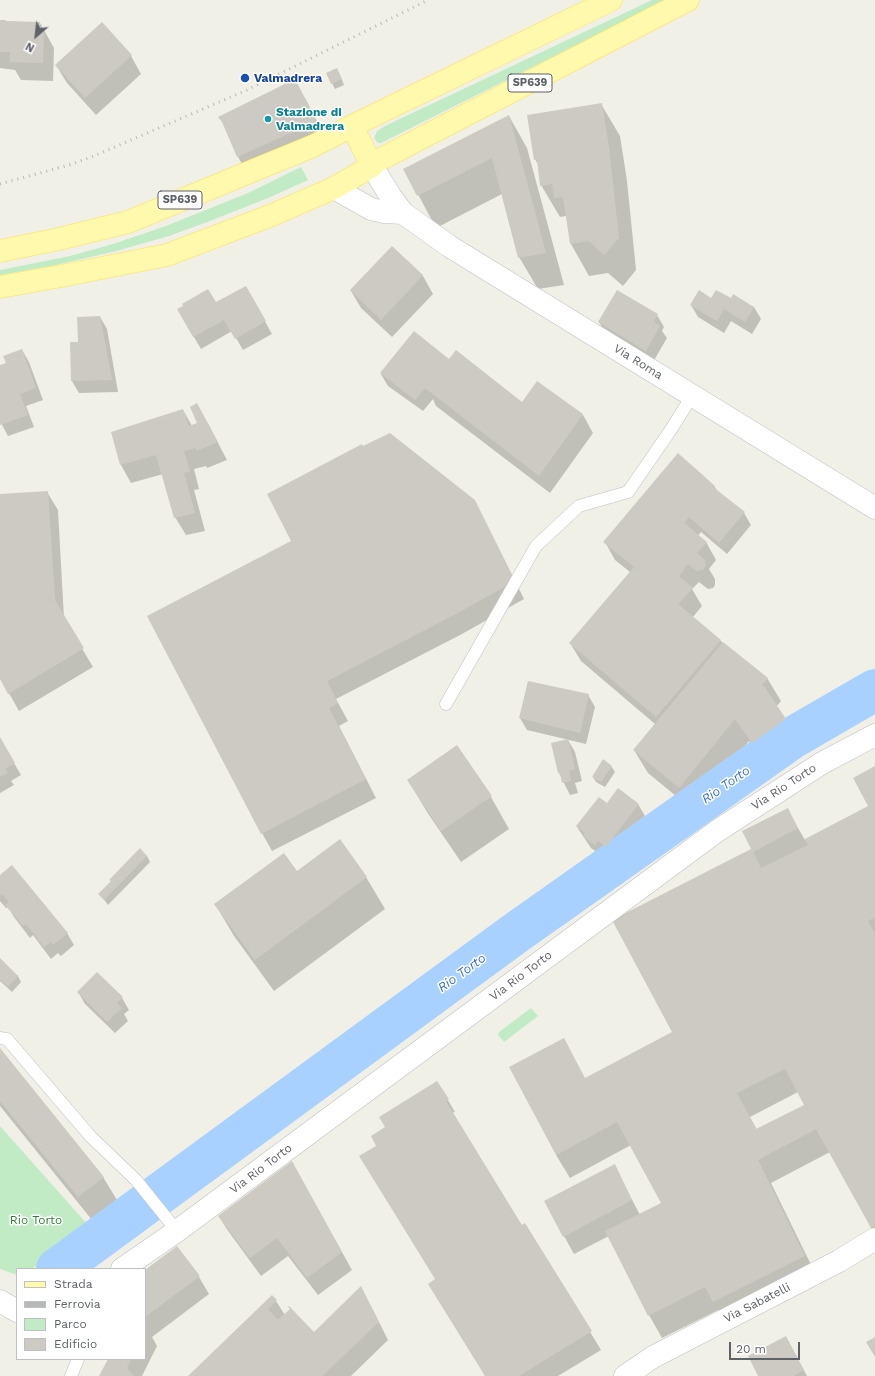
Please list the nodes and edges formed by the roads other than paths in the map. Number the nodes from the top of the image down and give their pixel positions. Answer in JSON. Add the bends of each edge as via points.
{"nodes":[{"id":1,"x":611,"y":0,"type":"edge"},
{"id":2,"x":688,"y":0,"type":"edge"},
{"id":3,"x":352,"y":126,"type":"junction"},
{"id":4,"x":372,"y":166,"type":"junction"},
{"id":5,"x":334,"y":188,"type":"junction"},
{"id":6,"x":403,"y":213,"type":"junction"},
{"id":7,"x":0,"y":251,"type":"edge"},
{"id":8,"x":0,"y":287,"type":"edge"},
{"id":9,"x":692,"y":396,"type":"junction"},
{"id":10,"x":875,"y":508,"type":"edge"},
{"id":11,"x":446,"y":704,"type":"dead end"},
{"id":12,"x":875,"y":735,"type":"edge"},
{"id":13,"x":0,"y":1038,"type":"edge"},
{"id":14,"x":177,"y":1231,"type":"junction"},
{"id":15,"x":875,"y":1239,"type":"edge"},
{"id":16,"x":123,"y":1268,"type":"edge"},
{"id":17,"x":0,"y":1301,"type":"edge"},
{"id":18,"x":16,"y":1310,"type":"edge"},
{"id":19,"x":78,"y":1360,"type":"edge"},
{"id":20,"x":635,"y":1373,"type":"edge"},
{"id":21,"x":71,"y":1376,"type":"edge"}],
"edges":[{"from":1,"to":3,"type":"main road","number":"SP639"},
{"from":2,"to":4,"type":"main road","number":"SP639","via":[[377,161]]},
{"from":3,"to":4,"type":"main road"},
{"from":3,"to":7,"type":"main road","number":"SP639","via":[[313,146],[128,222]]},
{"from":4,"to":5,"type":"main road","number":"SP639"},
{"from":4,"to":6,"type":"street","name":"Via Roma"},
{"from":5,"to":6,"type":"street","via":[[371,209]]},
{"from":5,"to":8,"type":"main road","number":"SP639","via":[[272,215],[166,255]]},
{"from":6,"to":9,"type":"street","name":"Via Roma","via":[[449,246]]},
{"from":9,"to":10,"type":"street","name":"Via Roma"},
{"from":9,"to":11,"type":"lane","via":[[628,492],[579,506],[536,546]]},
{"from":12,"to":14,"type":"street","name":"Via Rio Torto","via":[[822,763],[717,831]]},
{"from":13,"to":14,"type":"lane","via":[[7,1039],[90,1137],[136,1180]]},
{"from":14,"to":16,"type":"street","name":"Via Rio Torto"},
{"from":15,"to":20,"type":"street","name":"Via Sabatelli","via":[[838,1261],[695,1334]]},
{"from":17,"to":18,"type":"street"},
{"from":19,"to":21,"type":"lane"}]}
